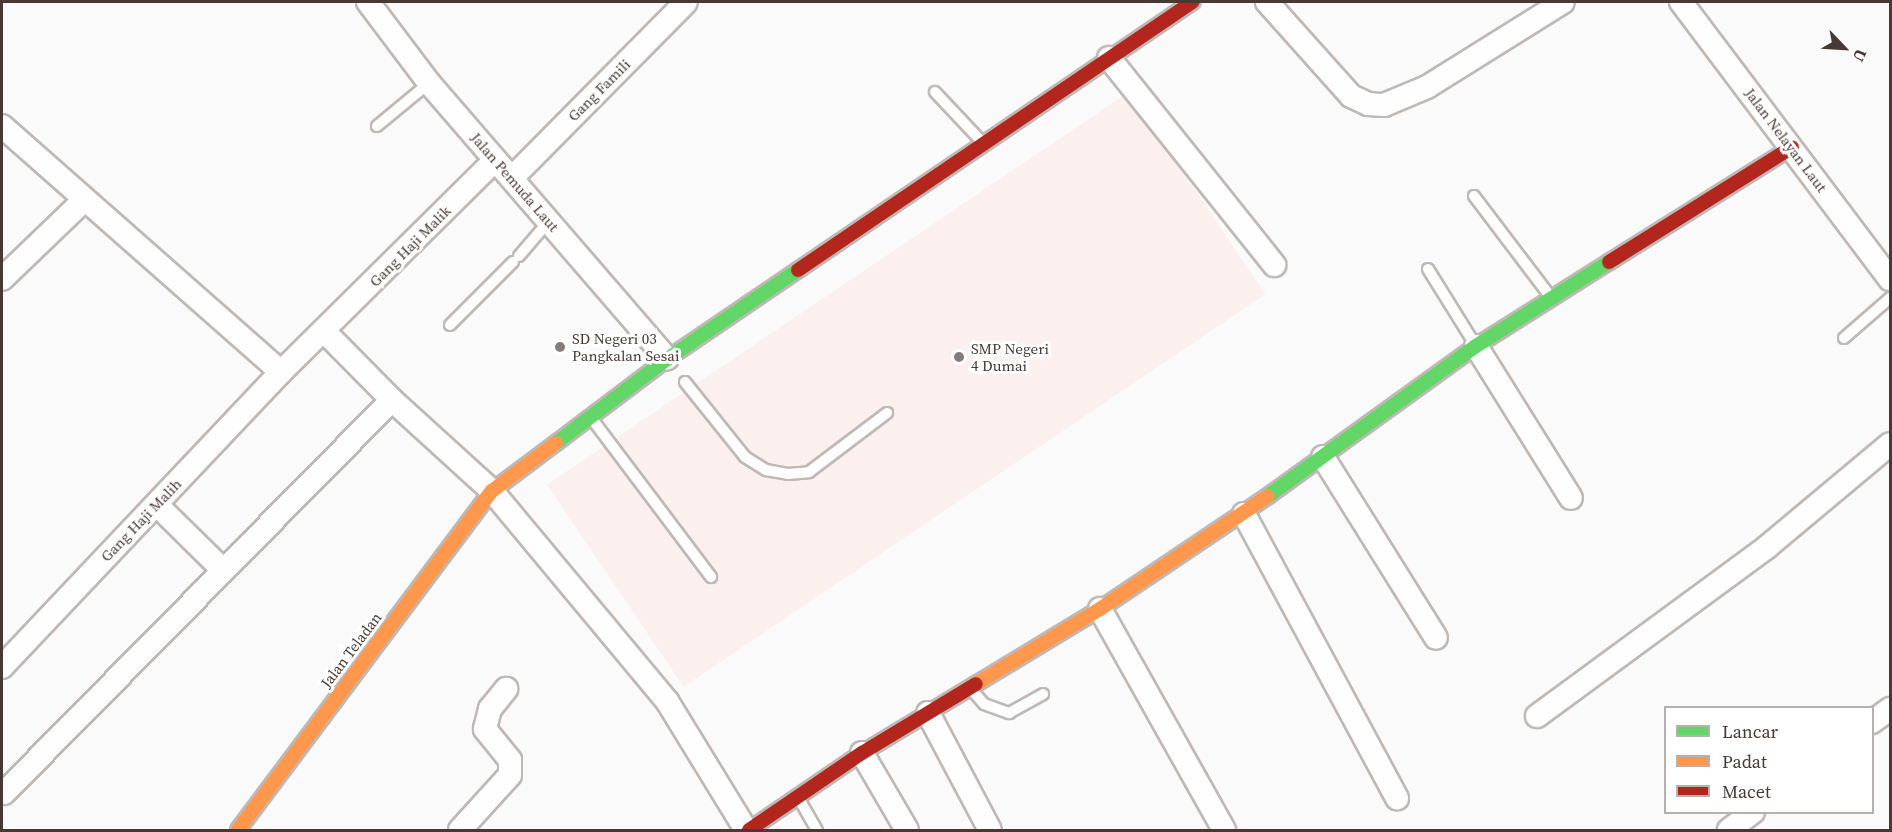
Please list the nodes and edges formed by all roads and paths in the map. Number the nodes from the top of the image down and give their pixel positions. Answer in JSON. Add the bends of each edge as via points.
{"nodes":[{"id":1,"x":368,"y":2,"type":"edge"},
{"id":2,"x":686,"y":2,"type":"edge"},
{"id":3,"x":1192,"y":2,"type":"edge"},
{"id":4,"x":1267,"y":2,"type":"edge"},
{"id":5,"x":1563,"y":2,"type":"edge"},
{"id":6,"x":1681,"y":2,"type":"edge"},
{"id":7,"x":1109,"y":58,"type":"junction"},
{"id":8,"x":429,"y":83,"type":"junction"},
{"id":9,"x":935,"y":92,"type":"dead end"},
{"id":10,"x":2,"y":126,"type":"edge"},
{"id":11,"x":377,"y":126,"type":"dead end"},
{"id":12,"x":983,"y":143,"type":"junction"},
{"id":13,"x":1792,"y":147,"type":"junction"},
{"id":14,"x":495,"y":160,"type":"junction"},
{"id":15,"x":512,"y":178,"type":"junction"},
{"id":16,"x":1474,"y":196,"type":"dead end"},
{"id":17,"x":84,"y":200,"type":"junction"},
{"id":18,"x":549,"y":221,"type":"junction"},
{"id":19,"x":1274,"y":265,"type":"dead end"},
{"id":20,"x":1428,"y":269,"type":"dead end"},
{"id":21,"x":2,"y":279,"type":"edge"},
{"id":22,"x":1890,"y":279,"type":"edge"},
{"id":23,"x":1890,"y":298,"type":"edge"},
{"id":24,"x":1553,"y":299,"type":"junction"},
{"id":25,"x":450,"y":325,"type":"dead end"},
{"id":26,"x":324,"y":332,"type":"junction"},
{"id":27,"x":1844,"y":338,"type":"dead end"},
{"id":28,"x":1476,"y":346,"type":"junction"},
{"id":29,"x":672,"y":365,"type":"junction"},
{"id":30,"x":280,"y":372,"type":"junction"},
{"id":31,"x":685,"y":382,"type":"dead end"},
{"id":32,"x":392,"y":400,"type":"junction"},
{"id":33,"x":887,"y":413,"type":"dead end"},
{"id":34,"x":590,"y":416,"type":"junction"},
{"id":35,"x":1890,"y":444,"type":"edge"},
{"id":36,"x":1323,"y":457,"type":"junction"},
{"id":37,"x":492,"y":491,"type":"junction"},
{"id":38,"x":1571,"y":498,"type":"dead end"},
{"id":39,"x":157,"y":505,"type":"junction"},
{"id":40,"x":1245,"y":514,"type":"junction"},
{"id":41,"x":222,"y":569,"type":"junction"},
{"id":42,"x":711,"y":577,"type":"dead end"},
{"id":43,"x":1101,"y":609,"type":"junction"},
{"id":44,"x":1436,"y":638,"type":"dead end"},
{"id":45,"x":2,"y":667,"type":"edge"},
{"id":46,"x":969,"y":686,"type":"junction"},
{"id":47,"x":507,"y":689,"type":"dead end"},
{"id":48,"x":1043,"y":694,"type":"dead end"},
{"id":49,"x":1890,"y":709,"type":"edge"},
{"id":50,"x":928,"y":713,"type":"junction"},
{"id":51,"x":1537,"y":716,"type":"dead end"},
{"id":52,"x":1874,"y":721,"type":"edge"},
{"id":53,"x":862,"y":753,"type":"junction"},
{"id":54,"x":4,"y":793,"type":"dead end"},
{"id":55,"x":797,"y":796,"type":"junction"},
{"id":56,"x":1397,"y":798,"type":"dead end"},
{"id":57,"x":1752,"y":814,"type":"edge"},
{"id":58,"x":238,"y":831,"type":"edge"},
{"id":59,"x":460,"y":831,"type":"edge"},
{"id":60,"x":747,"y":831,"type":"edge"},
{"id":61,"x":817,"y":831,"type":"edge"},
{"id":62,"x":907,"y":831,"type":"edge"},
{"id":63,"x":990,"y":831,"type":"edge"},
{"id":64,"x":1224,"y":831,"type":"edge"},
{"id":65,"x":1729,"y":831,"type":"edge"}],
"edges":[{"from":1,"to":8,"type":"street","name":"Jalan Pemuda Laut"},
{"from":2,"to":15,"type":"street","name":"Gang Famili"},
{"from":3,"to":7,"type":"street","name":"Jalan Teladan"},
{"from":4,"to":5,"type":"street","via":[[1351,96],[1368,104],[1384,105],[1427,87]]},
{"from":6,"to":13,"type":"street","name":"Jalan Nelayan Laut"},
{"from":7,"to":12,"type":"street","name":"Jalan Teladan"},
{"from":7,"to":19,"type":"street"},
{"from":8,"to":11,"type":"lane"},
{"from":8,"to":14,"type":"street","name":"Jalan Pemuda Laut"},
{"from":9,"to":12,"type":"lane"},
{"from":10,"to":17,"type":"street"},
{"from":12,"to":29,"type":"street","name":"Jalan Teladan"},
{"from":13,"to":22,"type":"street","name":"Jalan Nelayan Laut"},
{"from":13,"to":24,"type":"street"},
{"from":14,"to":15,"type":"street","name":"Jalan Pemuda Laut"},
{"from":14,"to":26,"type":"street","name":"Gang Haji Malik"},
{"from":15,"to":18,"type":"street","name":"Jalan Pemuda Laut"},
{"from":16,"to":24,"type":"lane"},
{"from":17,"to":21,"type":"street"},
{"from":17,"to":30,"type":"street"},
{"from":18,"to":25,"type":"lane"},
{"from":18,"to":29,"type":"street","name":"Jalan Pemuda Laut"},
{"from":20,"to":28,"type":"lane"},
{"from":23,"to":27,"type":"lane"},
{"from":24,"to":28,"type":"street"},
{"from":26,"to":30,"type":"street","name":"Gang Haji Malik"},
{"from":26,"to":32,"type":"street"},
{"from":28,"to":36,"type":"street"},
{"from":28,"to":38,"type":"street"},
{"from":29,"to":34,"type":"street","name":"Jalan Teladan"},
{"from":30,"to":39,"type":"street","name":"Gang Haji Malih"},
{"from":31,"to":33,"type":"lane","via":[[745,457],[766,470],[788,474],[808,471]]},
{"from":32,"to":37,"type":"street"},
{"from":32,"to":41,"type":"street"},
{"from":34,"to":37,"type":"street","name":"Jalan Teladan"},
{"from":34,"to":42,"type":"lane"},
{"from":35,"to":51,"type":"street","via":[[1767,547]]},
{"from":36,"to":40,"type":"street"},
{"from":36,"to":44,"type":"street"},
{"from":37,"to":58,"type":"street","name":"Jalan Teladan"},
{"from":37,"to":60,"type":"street","via":[[667,701]]},
{"from":39,"to":41,"type":"street"},
{"from":39,"to":45,"type":"street","name":"Gang Haji Malih"},
{"from":40,"to":43,"type":"street"},
{"from":40,"to":56,"type":"street"},
{"from":41,"to":54,"type":"street"},
{"from":43,"to":46,"type":"street"},
{"from":43,"to":64,"type":"street"},
{"from":46,"to":48,"type":"lane","via":[[984,704],[998,712],[1009,713]]},
{"from":46,"to":50,"type":"street"},
{"from":47,"to":59,"type":"street","via":[[490,710],[485,729],[510,760],[510,775]]},
{"from":49,"to":52,"type":"street"},
{"from":50,"to":53,"type":"street"},
{"from":50,"to":63,"type":"street"},
{"from":53,"to":55,"type":"street"},
{"from":53,"to":62,"type":"street"},
{"from":55,"to":60,"type":"street"},
{"from":55,"to":61,"type":"lane"},
{"from":57,"to":65,"type":"street"}]}
